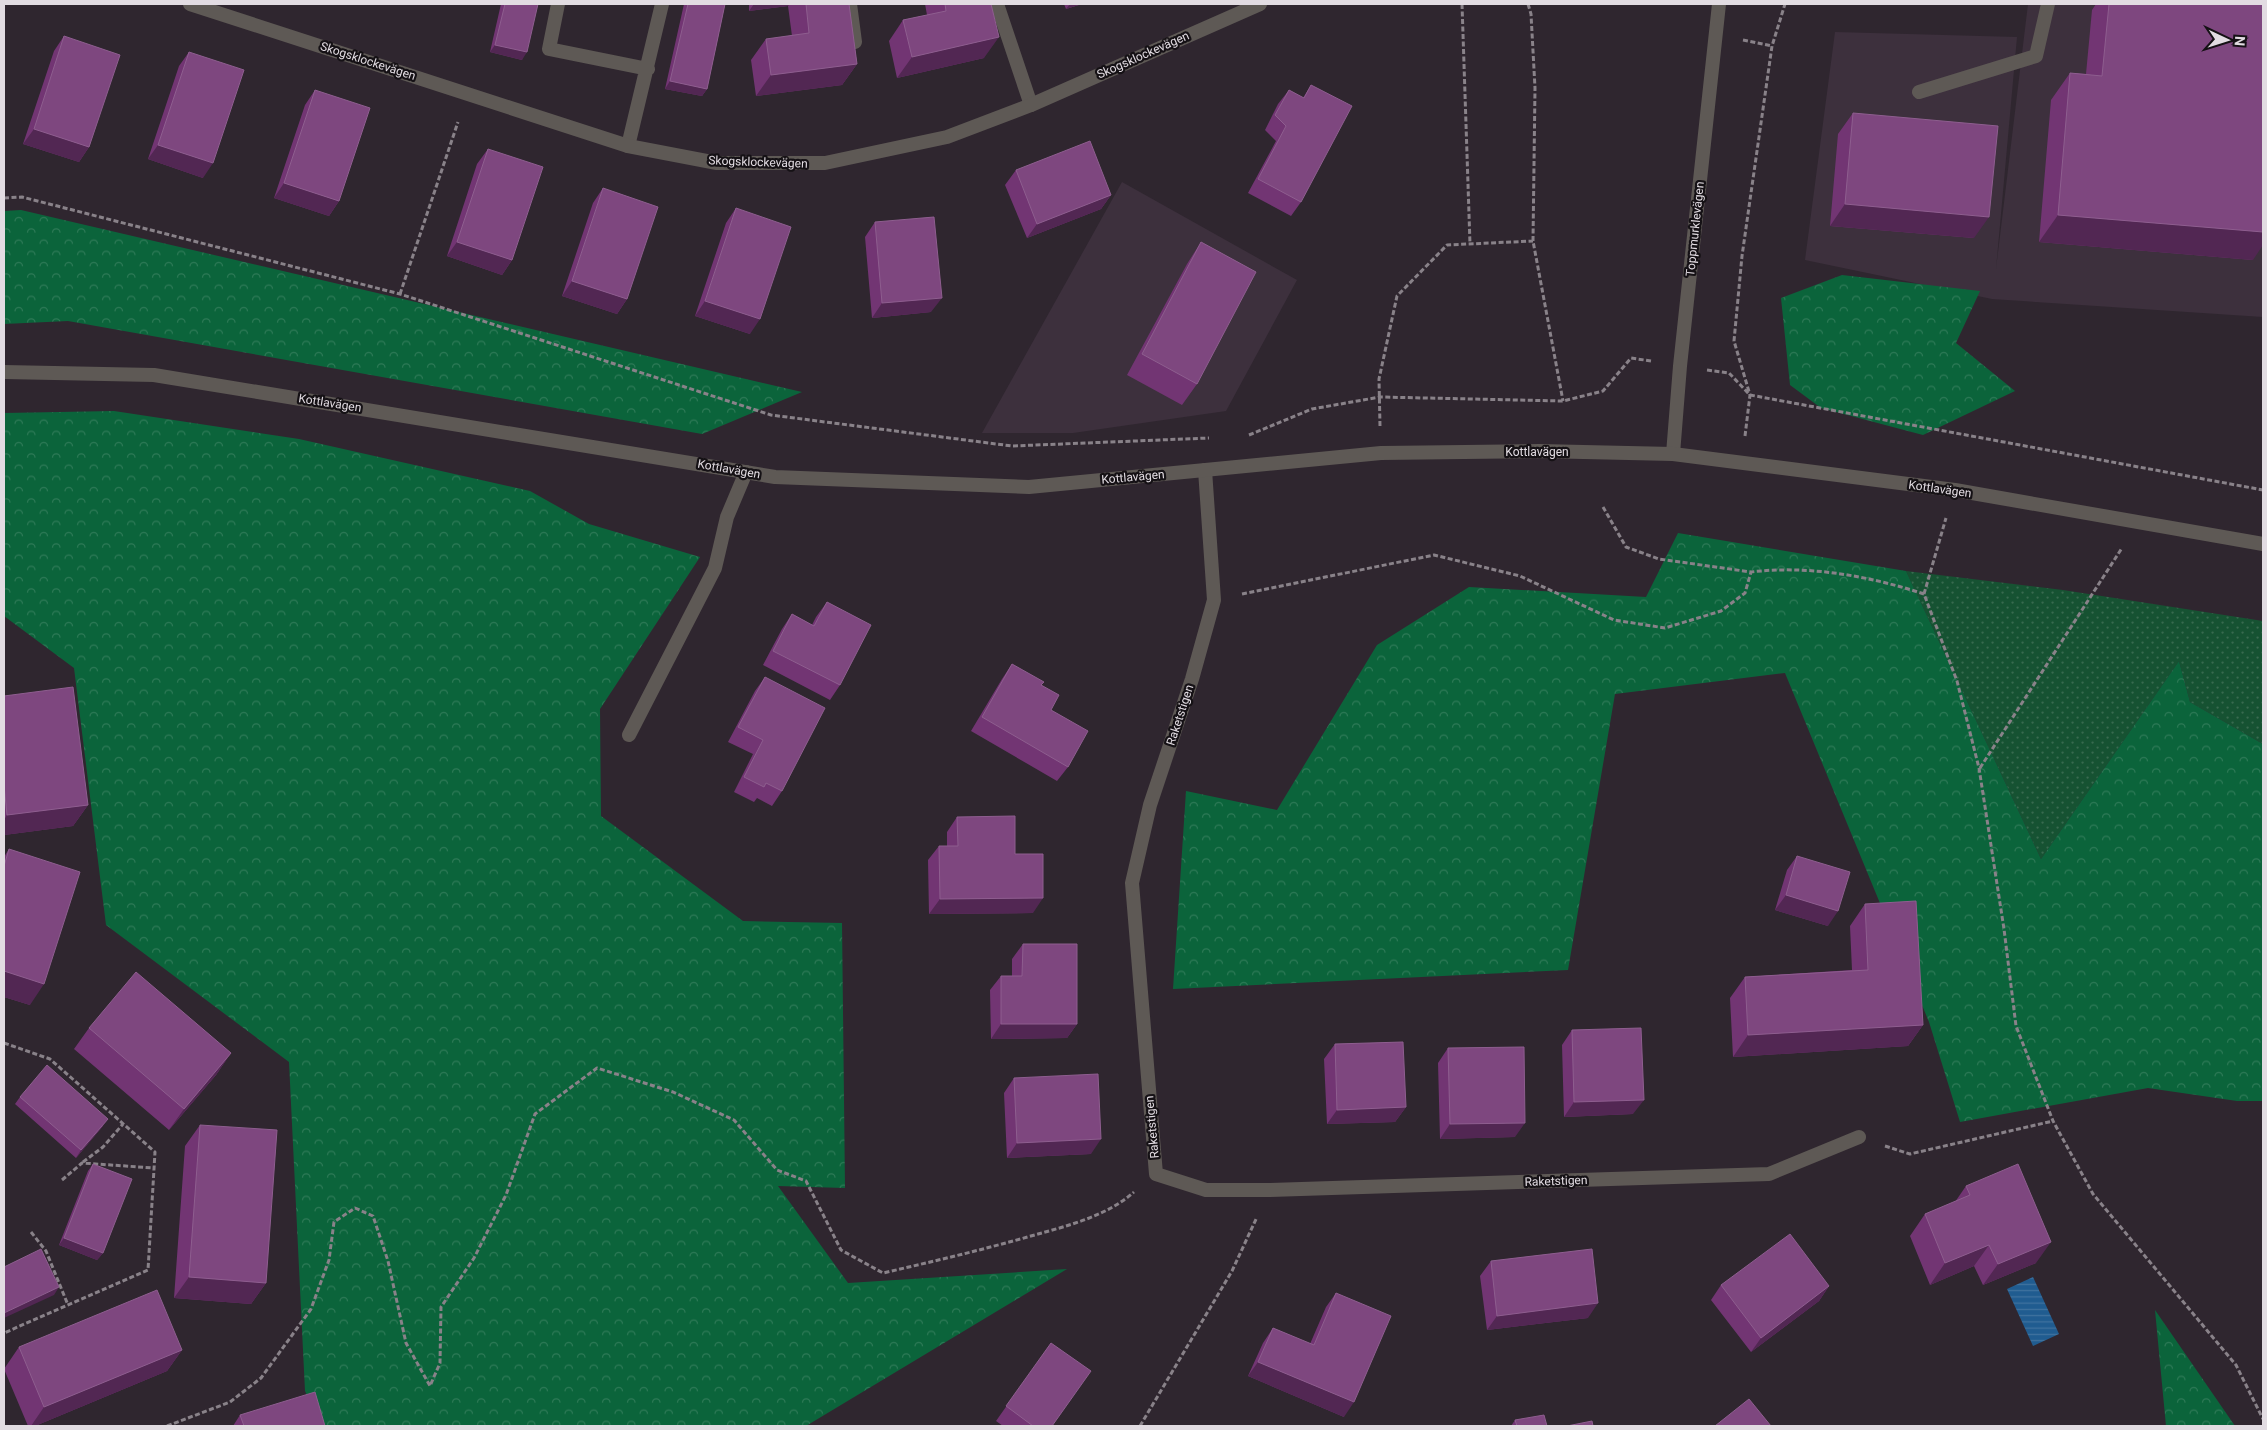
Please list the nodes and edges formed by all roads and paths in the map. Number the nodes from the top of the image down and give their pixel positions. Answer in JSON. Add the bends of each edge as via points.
{"nodes":[{"id":1,"x":190,"y":4,"type":"edge"},
{"id":2,"x":558,"y":4,"type":"edge"},
{"id":3,"x":662,"y":4,"type":"edge"},
{"id":4,"x":850,"y":4,"type":"edge"},
{"id":5,"x":997,"y":4,"type":"edge"},
{"id":6,"x":1462,"y":4,"type":"edge"},
{"id":7,"x":1528,"y":4,"type":"edge"},
{"id":8,"x":1718,"y":4,"type":"edge"},
{"id":9,"x":1785,"y":4,"type":"edge"},
{"id":10,"x":2048,"y":4,"type":"edge"},
{"id":11,"x":1251,"y":5,"type":"edge"},
{"id":12,"x":855,"y":42,"type":"edge"},
{"id":13,"x":648,"y":69,"type":"junction"},
{"id":14,"x":1919,"y":92,"type":"dead end"},
{"id":15,"x":467,"y":93,"type":"junction"},
{"id":16,"x":1031,"y":105,"type":"junction"},
{"id":17,"x":628,"y":146,"type":"junction"},
{"id":18,"x":4,"y":198,"type":"edge"},
{"id":19,"x":1533,"y":241,"type":"junction"},
{"id":20,"x":1470,"y":244,"type":"junction"},
{"id":21,"x":400,"y":294,"type":"junction"},
{"id":22,"x":1680,"y":366,"type":"junction"},
{"id":23,"x":4,"y":372,"type":"edge"},
{"id":24,"x":1750,"y":395,"type":"junction"},
{"id":25,"x":1380,"y":397,"type":"junction"},
{"id":26,"x":1562,"y":401,"type":"junction"},
{"id":27,"x":1216,"y":438,"type":"dead end"},
{"id":28,"x":1381,"y":453,"type":"junction"},
{"id":29,"x":1673,"y":454,"type":"junction"},
{"id":30,"x":1742,"y":463,"type":"junction"},
{"id":31,"x":1244,"y":466,"type":"junction"},
{"id":32,"x":1205,"y":470,"type":"junction"},
{"id":33,"x":746,"y":472,"type":"junction"},
{"id":34,"x":1955,"y":490,"type":"junction"},
{"id":35,"x":2263,"y":490,"type":"edge"},
{"id":36,"x":1603,"y":507,"type":"dead end"},
{"id":37,"x":2139,"y":522,"type":"junction"},
{"id":38,"x":2263,"y":544,"type":"edge"},
{"id":39,"x":1751,"y":572,"type":"junction"},
{"id":40,"x":1924,"y":594,"type":"junction"},
{"id":41,"x":1214,"y":600,"type":"junction"},
{"id":42,"x":629,"y":735,"type":"dead end"},
{"id":43,"x":1980,"y":768,"type":"junction"},
{"id":44,"x":4,"y":1043,"type":"edge"},
{"id":45,"x":2052,"y":1121,"type":"junction"},
{"id":46,"x":123,"y":1124,"type":"junction"},
{"id":47,"x":1859,"y":1137,"type":"joint"},
{"id":48,"x":82,"y":1163,"type":"junction"},
{"id":49,"x":154,"y":1168,"type":"junction"},
{"id":50,"x":1156,"y":1174,"type":"junction"},
{"id":51,"x":62,"y":1180,"type":"dead end"},
{"id":52,"x":1270,"y":1190,"type":"junction"},
{"id":53,"x":31,"y":1232,"type":"dead end"},
{"id":54,"x":68,"y":1305,"type":"junction"},
{"id":55,"x":4,"y":1333,"type":"edge"},
{"id":56,"x":2263,"y":1419,"type":"edge"},
{"id":57,"x":180,"y":1422,"type":"junction"},
{"id":58,"x":167,"y":1426,"type":"edge"},
{"id":59,"x":181,"y":1426,"type":"edge"},
{"id":60,"x":1140,"y":1426,"type":"edge"}],
"edges":[{"from":1,"to":15,"type":"street","name":"Skogsklockevägen"},
{"from":2,"to":13,"type":"street","via":[[549,49]]},
{"from":3,"to":13,"type":"street"},
{"from":4,"to":12,"type":"street"},
{"from":5,"to":16,"type":"street"},
{"from":6,"to":20,"type":"path"},
{"from":7,"to":19,"type":"path","via":[[1535,88]]},
{"from":8,"to":22,"type":"street","name":"Toppmurklevägen"},
{"from":9,"to":24,"type":"path","via":[[1772,46],[1742,256],[1734,341]]},
{"from":10,"to":14,"type":"street","via":[[2036,56]]},
{"from":11,"to":16,"type":"street","name":"Skogsklockevägen"},
{"from":13,"to":17,"type":"street"},
{"from":15,"to":17,"type":"street","name":"Skogsklockevägen"},
{"from":15,"to":21,"type":"path"},
{"from":16,"to":17,"type":"street","name":"Skogsklockevägen","via":[[947,137],[825,163],[717,163]]},
{"from":18,"to":21,"type":"path","via":[[22,197]]},
{"from":19,"to":20,"type":"path"},
{"from":19,"to":26,"type":"path"},
{"from":20,"to":25,"type":"path","via":[[1446,245],[1398,296],[1379,380]]},
{"from":21,"to":27,"type":"path","via":[[771,414],[1012,446]]},
{"from":22,"to":24,"type":"path","via":[[1729,373]]},
{"from":22,"to":26,"type":"path","via":[[1631,358],[1603,391]]},
{"from":22,"to":29,"type":"street","name":"Toppmurklevägen"},
{"from":23,"to":33,"type":"street","name":"Kottlavägen","via":[[154,375]]},
{"from":24,"to":30,"type":"path"},
{"from":24,"to":35,"type":"path"},
{"from":25,"to":26,"type":"path"},
{"from":25,"to":28,"type":"path"},
{"from":25,"to":31,"type":"path","via":[[1312,409],[1245,437]]},
{"from":28,"to":29,"type":"street","name":"Kottlavägen","via":[[1539,451]]},
{"from":28,"to":31,"type":"street","name":"Kottlavägen"},
{"from":29,"to":30,"type":"street","name":"Kottlavägen"},
{"from":30,"to":34,"type":"street","name":"Kottlavägen"},
{"from":31,"to":32,"type":"street","name":"Kottlavägen"},
{"from":32,"to":33,"type":"street","name":"Kottlavägen","via":[[1029,487],[775,477]]},
{"from":32,"to":41,"type":"street","name":"Raketstigen"},
{"from":33,"to":42,"type":"street","via":[[727,517],[714,568]]},
{"from":34,"to":37,"type":"street","name":"Kottlavägen"},
{"from":34,"to":40,"type":"path"},
{"from":36,"to":39,"type":"path","via":[[1626,547],[1659,560]]},
{"from":37,"to":38,"type":"street","name":"Kottlavägen"},
{"from":37,"to":43,"type":"path"},
{"from":39,"to":40,"type":"path","via":[[1836,573]]},
{"from":39,"to":41,"type":"path","via":[[1745,592],[1721,611],[1666,628],[1614,620],[1520,576],[1434,555]]},
{"from":40,"to":43,"type":"path","via":[[1957,680]]},
{"from":41,"to":50,"type":"street","name":"Raketstigen","via":[[1192,679],[1150,805],[1132,883]]},
{"from":43,"to":45,"type":"path","via":[[2016,1026]]},
{"from":44,"to":46,"type":"path","via":[[50,1059]]},
{"from":45,"to":47,"type":"path","via":[[1910,1154]]},
{"from":45,"to":56,"type":"path","via":[[2093,1194],[2236,1365]]},
{"from":46,"to":48,"type":"path"},
{"from":46,"to":49,"type":"path","via":[[155,1152]]},
{"from":47,"to":52,"type":"street","name":"Raketstigen","via":[[1769,1174]]},
{"from":48,"to":49,"type":"path"},
{"from":48,"to":51,"type":"path"},
{"from":49,"to":54,"type":"path","via":[[148,1270]]},
{"from":50,"to":52,"type":"street","name":"Raketstigen","via":[[1206,1190]]},
{"from":50,"to":57,"type":"path","via":[[1125,1200],[1080,1222],[995,1247],[882,1273],[841,1250],[806,1181],[777,1170],[734,1120],[672,1092],[598,1068],[535,1114],[506,1195],[474,1258],[441,1307],[440,1363],[430,1386],[406,1343],[388,1261],[373,1216],[355,1208],[334,1222],[329,1260],[311,1309],[261,1378],[230,1402]]},
{"from":52,"to":60,"type":"path","via":[[1232,1271]]},
{"from":53,"to":54,"type":"path","via":[[46,1250]]},
{"from":54,"to":55,"type":"path"},
{"from":57,"to":58,"type":"path"},
{"from":57,"to":59,"type":"path"}]}
